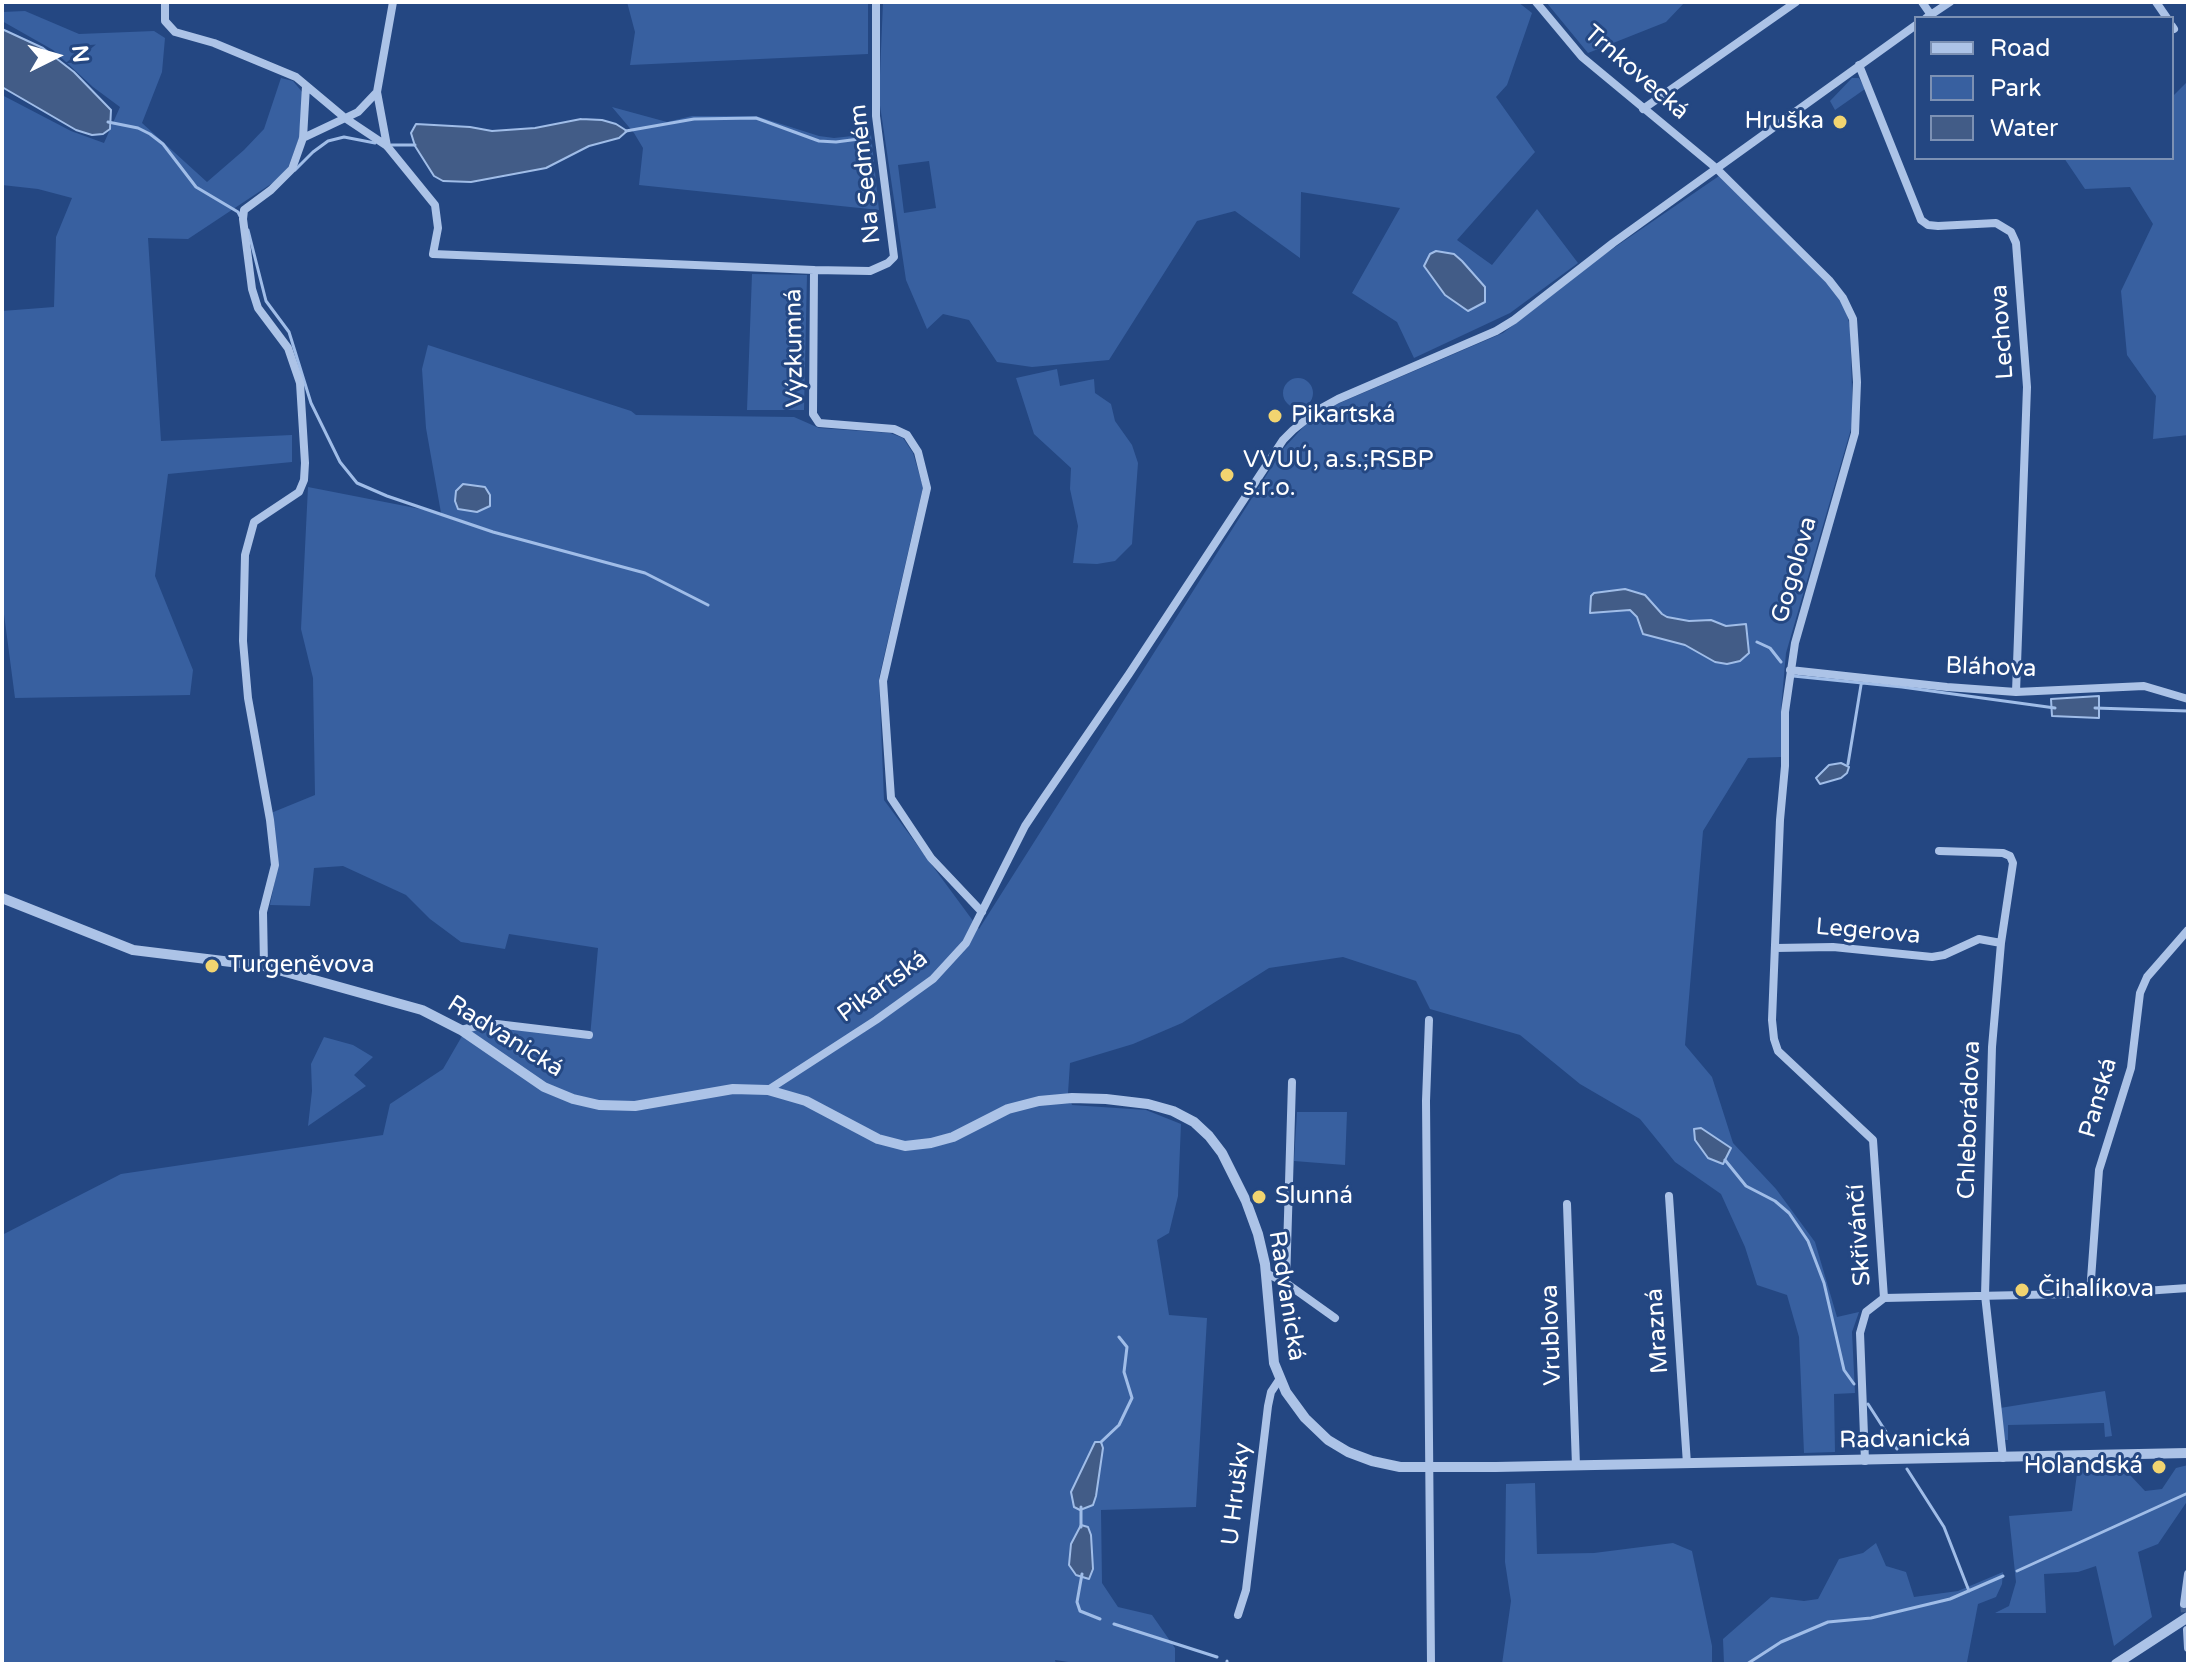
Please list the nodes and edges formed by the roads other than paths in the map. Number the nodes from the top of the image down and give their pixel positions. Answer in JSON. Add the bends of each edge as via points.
{"nodes":[{"id":1,"x":165,"y":2,"type":"edge"},
{"id":2,"x":393,"y":2,"type":"edge"},
{"id":3,"x":876,"y":2,"type":"edge"},
{"id":4,"x":1536,"y":2,"type":"edge"},
{"id":5,"x":1796,"y":2,"type":"edge"},
{"id":6,"x":1922,"y":2,"type":"edge"},
{"id":7,"x":1950,"y":2,"type":"edge"},
{"id":8,"x":1929,"y":16,"type":"edge"},
{"id":9,"x":1914,"y":26,"type":"edge"},
{"id":10,"x":1859,"y":65,"type":"junction"},
{"id":11,"x":306,"y":86,"type":"junction"},
{"id":12,"x":377,"y":92,"type":"junction"},
{"id":13,"x":1643,"y":109,"type":"junction"},
{"id":14,"x":345,"y":118,"type":"junction"},
{"id":15,"x":303,"y":138,"type":"junction"},
{"id":16,"x":387,"y":146,"type":"junction"},
{"id":17,"x":1716,"y":168,"type":"junction"},
{"id":18,"x":814,"y":270,"type":"junction"},
{"id":19,"x":1790,"y":670,"type":"junction"},
{"id":20,"x":2016,"y":692,"type":"junction"},
{"id":21,"x":2188,"y":699,"type":"edge"},
{"id":22,"x":1939,"y":851,"type":"dead end"},
{"id":23,"x":2,"y":898,"type":"edge"},
{"id":24,"x":982,"y":912,"type":"junction"},
{"id":25,"x":2188,"y":930,"type":"edge"},
{"id":26,"x":2001,"y":943,"type":"junction"},
{"id":27,"x":1776,"y":948,"type":"junction"},
{"id":28,"x":264,"y":966,"type":"junction"},
{"id":29,"x":1429,"y":1020,"type":"dead end"},
{"id":30,"x":461,"y":1030,"type":"junction"},
{"id":31,"x":589,"y":1035,"type":"dead end"},
{"id":32,"x":1774,"y":1039,"type":"joint"},
{"id":33,"x":1292,"y":1082,"type":"dead end"},
{"id":34,"x":768,"y":1090,"type":"junction"},
{"id":35,"x":1669,"y":1196,"type":"dead end"},
{"id":36,"x":1567,"y":1204,"type":"dead end"},
{"id":37,"x":1266,"y":1273,"type":"junction"},
{"id":38,"x":1286,"y":1283,"type":"junction"},
{"id":39,"x":2188,"y":1288,"type":"edge"},
{"id":40,"x":2090,"y":1293,"type":"junction"},
{"id":41,"x":1985,"y":1295,"type":"junction"},
{"id":42,"x":1884,"y":1298,"type":"junction"},
{"id":43,"x":1335,"y":1318,"type":"dead end"},
{"id":44,"x":1279,"y":1380,"type":"junction"},
{"id":45,"x":2188,"y":1453,"type":"edge"},
{"id":46,"x":2003,"y":1458,"type":"junction"},
{"id":47,"x":1865,"y":1461,"type":"junction"},
{"id":48,"x":1687,"y":1464,"type":"junction"},
{"id":49,"x":1576,"y":1466,"type":"junction"},
{"id":50,"x":1431,"y":1468,"type":"junction"},
{"id":51,"x":2188,"y":1574,"type":"edge"},
{"id":52,"x":2184,"y":1604,"type":"dead end"},
{"id":53,"x":1238,"y":1615,"type":"dead end"},
{"id":54,"x":2188,"y":1617,"type":"edge"},
{"id":55,"x":2187,"y":1630,"type":"edge"},
{"id":56,"x":2188,"y":1648,"type":"edge"},
{"id":57,"x":1431,"y":1664,"type":"edge"},
{"id":58,"x":2116,"y":1664,"type":"edge"}],
"edges":[{"from":1,"to":11,"type":"street","via":[[165,21],[175,32],[296,77]]},
{"from":2,"to":12,"type":"street"},
{"from":3,"to":18,"type":"street","name":"Na Sedmém","via":[[876,116],[894,257],[861,273]]},
{"from":4,"to":13,"type":"street","name":"Trnkovecká","via":[[1582,57]]},
{"from":5,"to":13,"type":"street"},
{"from":6,"to":8,"type":"street"},
{"from":7,"to":8,"type":"street"},
{"from":9,"to":10,"type":"street","name":"Pikartská"},
{"from":10,"to":17,"type":"street","name":"Pikartská"},
{"from":10,"to":20,"type":"street","name":"Lechova","via":[[1921,220],[1938,226],[1996,223],[2011,232],[2016,243],[2027,387]]},
{"from":11,"to":14,"type":"street","name":"Výzkumná"},
{"from":11,"to":15,"type":"street"},
{"from":12,"to":14,"type":"street"},
{"from":12,"to":16,"type":"street"},
{"from":13,"to":17,"type":"street","name":"Trnkovecká"},
{"from":14,"to":15,"type":"street"},
{"from":14,"to":16,"type":"street","name":"Výzkumná"},
{"from":15,"to":28,"type":"street","via":[[292,169],[244,210],[243,219],[258,308],[288,348],[300,383],[305,463],[299,492],[254,522],[245,555],[248,698],[275,865],[263,912]]},
{"from":16,"to":18,"type":"street","name":"Výzkumná","via":[[435,205],[433,254]]},
{"from":17,"to":19,"type":"street","name":"Gogolova","via":[[1834,285],[1853,319],[1855,433]]},
{"from":17,"to":24,"type":"street","name":"Pikartská","via":[[1514,320],[1338,399],[1283,440],[1025,826]]},
{"from":18,"to":24,"type":"street","name":"Výzkumná","via":[[813,414],[819,423],[903,432],[918,452],[927,488],[883,681],[891,798],[931,858]]},
{"from":19,"to":20,"type":"street","name":"Bláhova"},
{"from":19,"to":27,"type":"street","name":"Gogolova"},
{"from":20,"to":21,"type":"street","name":"Bláhova","via":[[2135,685]]},
{"from":22,"to":26,"type":"street","name":"Chleborádova","via":[[2012,858]]},
{"from":23,"to":28,"type":"street","name":"Radvanická","via":[[133,950]]},
{"from":24,"to":34,"type":"street","name":"Pikartská","via":[[966,943],[933,979]]},
{"from":25,"to":40,"type":"street","name":"Panská","via":[[2147,977],[2140,993],[2128,1081],[2099,1170]]},
{"from":26,"to":27,"type":"street","name":"Legerova","via":[[1979,939],[1932,957],[1833,947]]},
{"from":26,"to":41,"type":"street","name":"Chleborádova","via":[[1992,1047]]},
{"from":27,"to":32,"type":"street","name":"Gogolova"},
{"from":28,"to":30,"type":"street","name":"Radvanická","via":[[422,1010]]},
{"from":29,"to":50,"type":"street"},
{"from":30,"to":31,"type":"street","via":[[497,1024]]},
{"from":30,"to":34,"type":"street","name":"Radvanická","via":[[544,1087],[590,1103],[635,1106],[733,1089]]},
{"from":32,"to":42,"type":"street","name":"Skřivánčí","via":[[1790,1064],[1873,1140]]},
{"from":33,"to":38,"type":"street"},
{"from":34,"to":37,"type":"street","name":"Radvanická","via":[[806,1101],[878,1139],[905,1146],[953,1137],[1008,1109],[1039,1101],[1106,1099],[1173,1111],[1205,1131],[1230,1166],[1255,1222]]},
{"from":35,"to":48,"type":"street","name":"Mrazná"},
{"from":36,"to":49,"type":"street","name":"Vrublova"},
{"from":37,"to":38,"type":"street"},
{"from":37,"to":44,"type":"street","name":"Radvanická"},
{"from":38,"to":43,"type":"street"},
{"from":39,"to":40,"type":"street"},
{"from":40,"to":41,"type":"street"},
{"from":41,"to":42,"type":"street"},
{"from":41,"to":46,"type":"street","name":"Chleborádova"},
{"from":42,"to":47,"type":"street","name":"Skřivánčí","via":[[1866,1312],[1860,1333]]},
{"from":44,"to":50,"type":"street","name":"Radvanická","via":[[1310,1423],[1348,1452],[1392,1466]]},
{"from":44,"to":53,"type":"street","name":"U Hrušky","via":[[1268,1406],[1246,1590]]},
{"from":45,"to":46,"type":"street","name":"Radvanická"},
{"from":46,"to":47,"type":"street","name":"Radvanická"},
{"from":47,"to":48,"type":"street","name":"Radvanická"},
{"from":48,"to":49,"type":"street","name":"Radvanická"},
{"from":49,"to":50,"type":"street","name":"Radvanická"},
{"from":50,"to":57,"type":"street"},
{"from":51,"to":52,"type":"street"},
{"from":54,"to":58,"type":"street"},
{"from":55,"to":56,"type":"street"}]}
